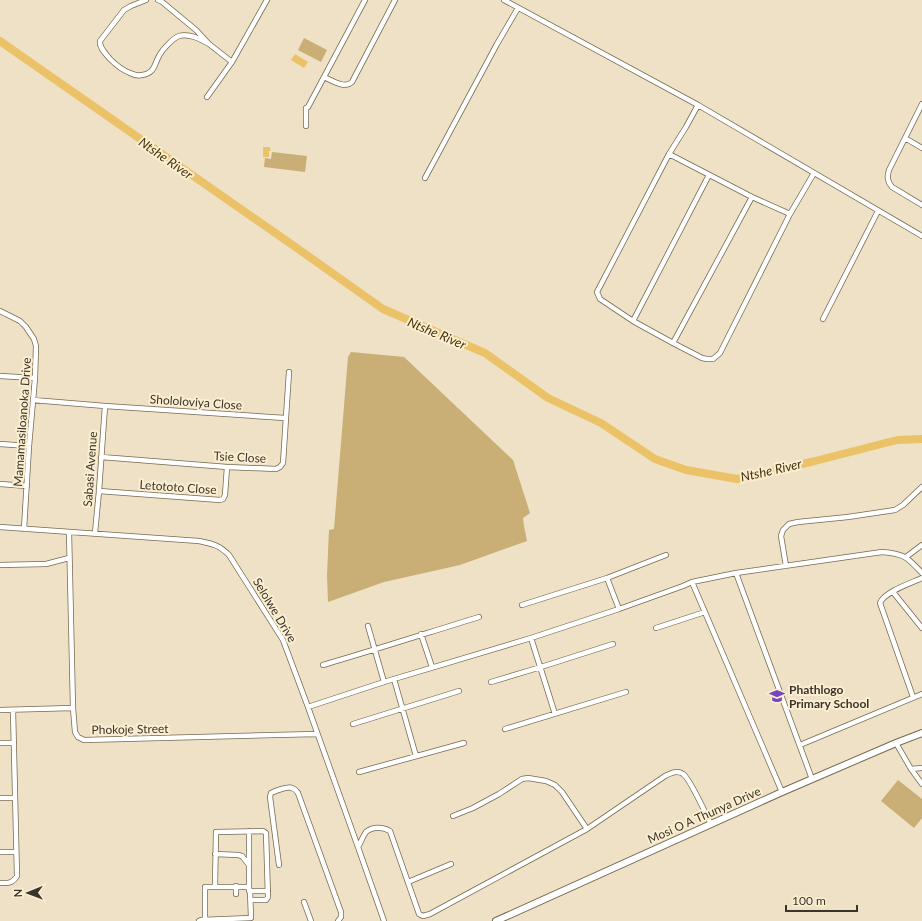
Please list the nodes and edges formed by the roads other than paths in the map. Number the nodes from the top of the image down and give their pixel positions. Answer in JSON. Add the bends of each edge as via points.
{"nodes":[{"id":1,"x":146,"y":0,"type":"edge"},
{"id":2,"x":158,"y":0,"type":"edge"},
{"id":3,"x":267,"y":0,"type":"edge"},
{"id":4,"x":365,"y":0,"type":"edge"},
{"id":5,"x":395,"y":0,"type":"edge"},
{"id":6,"x":504,"y":0,"type":"edge"},
{"id":7,"x":518,"y":8,"type":"junction"},
{"id":8,"x":208,"y":44,"type":"junction"},
{"id":9,"x":232,"y":62,"type":"junction"},
{"id":10,"x":324,"y":77,"type":"junction"},
{"id":11,"x":207,"y":97,"type":"dead end"},
{"id":12,"x":922,"y":104,"type":"edge"},
{"id":13,"x":698,"y":105,"type":"junction"},
{"id":14,"x":306,"y":126,"type":"dead end"},
{"id":15,"x":905,"y":138,"type":"junction"},
{"id":16,"x":922,"y":148,"type":"edge"},
{"id":17,"x":669,"y":154,"type":"junction"},
{"id":18,"x":814,"y":173,"type":"junction"},
{"id":19,"x":709,"y":175,"type":"junction"},
{"id":20,"x":425,"y":178,"type":"dead end"},
{"id":21,"x":752,"y":197,"type":"junction"},
{"id":22,"x":922,"y":205,"type":"edge"},
{"id":23,"x":878,"y":211,"type":"junction"},
{"id":24,"x":790,"y":214,"type":"junction"},
{"id":25,"x":922,"y":236,"type":"edge"},
{"id":26,"x":0,"y":311,"type":"edge"},
{"id":27,"x":823,"y":319,"type":"dead end"},
{"id":28,"x":633,"y":320,"type":"junction"},
{"id":29,"x":673,"y":343,"type":"junction"},
{"id":30,"x":289,"y":372,"type":"dead end"},
{"id":31,"x":0,"y":376,"type":"edge"},
{"id":32,"x":35,"y":378,"type":"junction"},
{"id":33,"x":33,"y":400,"type":"junction"},
{"id":34,"x":105,"y":406,"type":"junction"},
{"id":35,"x":285,"y":418,"type":"junction"},
{"id":36,"x":0,"y":444,"type":"edge"},
{"id":37,"x":29,"y":446,"type":"junction"},
{"id":38,"x":101,"y":457,"type":"junction"},
{"id":39,"x":227,"y":467,"type":"junction"},
{"id":40,"x":0,"y":484,"type":"edge"},
{"id":41,"x":27,"y":486,"type":"junction"},
{"id":42,"x":922,"y":487,"type":"edge"},
{"id":43,"x":99,"y":491,"type":"junction"},
{"id":44,"x":0,"y":527,"type":"edge"},
{"id":45,"x":24,"y":528,"type":"junction"},
{"id":46,"x":69,"y":532,"type":"junction"},
{"id":47,"x":95,"y":534,"type":"junction"},
{"id":48,"x":922,"y":545,"type":"edge"},
{"id":49,"x":666,"y":555,"type":"dead end"},
{"id":50,"x":906,"y":557,"type":"junction"},
{"id":51,"x":70,"y":558,"type":"junction"},
{"id":52,"x":0,"y":565,"type":"edge"},
{"id":53,"x":786,"y":566,"type":"junction"},
{"id":54,"x":736,"y":573,"type":"junction"},
{"id":55,"x":922,"y":573,"type":"edge"},
{"id":56,"x":607,"y":578,"type":"junction"},
{"id":57,"x":922,"y":578,"type":"edge"},
{"id":58,"x":692,"y":582,"type":"junction"},
{"id":59,"x":893,"y":592,"type":"junction"},
{"id":60,"x":522,"y":605,"type":"dead end"},
{"id":61,"x":619,"y":609,"type":"junction"},
{"id":62,"x":706,"y":612,"type":"junction"},
{"id":63,"x":479,"y":617,"type":"dead end"},
{"id":64,"x":368,"y":626,"type":"dead end"},
{"id":65,"x":656,"y":628,"type":"dead end"},
{"id":66,"x":922,"y":628,"type":"edge"},
{"id":67,"x":421,"y":634,"type":"junction"},
{"id":68,"x":531,"y":638,"type":"junction"},
{"id":69,"x":613,"y":644,"type":"dead end"},
{"id":70,"x":375,"y":650,"type":"junction"},
{"id":71,"x":323,"y":665,"type":"dead end"},
{"id":72,"x":432,"y":667,"type":"junction"},
{"id":73,"x":541,"y":668,"type":"junction"},
{"id":74,"x":394,"y":679,"type":"junction"},
{"id":75,"x":384,"y":682,"type":"junction"},
{"id":76,"x":491,"y":682,"type":"dead end"},
{"id":77,"x":459,"y":691,"type":"dead end"},
{"id":78,"x":626,"y":692,"type":"dead end"},
{"id":79,"x":922,"y":694,"type":"edge"},
{"id":80,"x":913,"y":697,"type":"junction"},
{"id":81,"x":308,"y":707,"type":"junction"},
{"id":82,"x":73,"y":708,"type":"junction"},
{"id":83,"x":403,"y":709,"type":"junction"},
{"id":84,"x":0,"y":710,"type":"edge"},
{"id":85,"x":13,"y":710,"type":"junction"},
{"id":86,"x":555,"y":714,"type":"junction"},
{"id":87,"x":353,"y":724,"type":"dead end"},
{"id":88,"x":505,"y":729,"type":"dead end"},
{"id":89,"x":922,"y":733,"type":"edge"},
{"id":90,"x":317,"y":734,"type":"junction"},
{"id":91,"x":0,"y":743,"type":"edge"},
{"id":92,"x":14,"y":743,"type":"junction"},
{"id":93,"x":464,"y":743,"type":"dead end"},
{"id":94,"x":896,"y":743,"type":"junction"},
{"id":95,"x":800,"y":745,"type":"junction"},
{"id":96,"x":416,"y":756,"type":"junction"},
{"id":97,"x":922,"y":768,"type":"edge"},
{"id":98,"x":911,"y":769,"type":"junction"},
{"id":99,"x":359,"y":772,"type":"dead end"},
{"id":100,"x":812,"y":779,"type":"junction"},
{"id":101,"x":922,"y":784,"type":"edge"},
{"id":102,"x":782,"y":792,"type":"junction"},
{"id":103,"x":0,"y":798,"type":"edge"},
{"id":104,"x":14,"y":798,"type":"junction"},
{"id":105,"x":453,"y":816,"type":"dead end"},
{"id":106,"x":711,"y":824,"type":"junction"},
{"id":107,"x":587,"y":829,"type":"junction"},
{"id":108,"x":248,"y":831,"type":"junction"},
{"id":109,"x":358,"y":847,"type":"junction"},
{"id":110,"x":0,"y":852,"type":"edge"},
{"id":111,"x":16,"y":852,"type":"junction"},
{"id":112,"x":215,"y":854,"type":"junction"},
{"id":113,"x":451,"y":864,"type":"dead end"},
{"id":114,"x":249,"y":865,"type":"junction"},
{"id":115,"x":279,"y":865,"type":"dead end"},
{"id":116,"x":408,"y":882,"type":"junction"},
{"id":117,"x":0,"y":883,"type":"edge"},
{"id":118,"x":236,"y":886,"type":"junction"},
{"id":119,"x":215,"y":887,"type":"junction"},
{"id":120,"x":250,"y":889,"type":"junction"},
{"id":121,"x":268,"y":891,"type":"junction"},
{"id":122,"x":236,"y":894,"type":"dead end"},
{"id":123,"x":251,"y":900,"type":"junction"},
{"id":124,"x":304,"y":902,"type":"dead end"},
{"id":125,"x":250,"y":919,"type":"edge"},
{"id":126,"x":205,"y":920,"type":"junction"},
{"id":127,"x":225,"y":920,"type":"edge"},
{"id":128,"x":198,"y":921,"type":"edge"},
{"id":129,"x":311,"y":921,"type":"edge"},
{"id":130,"x":338,"y":921,"type":"edge"},
{"id":131,"x":384,"y":921,"type":"edge"},
{"id":132,"x":496,"y":921,"type":"edge"}],
"edges":[{"from":1,"to":8,"type":"street","via":[[124,10],[99,43],[115,65],[135,75],[150,73],[160,54],[178,36],[195,37]]},
{"from":2,"to":8,"type":"street","via":[[196,30]]},
{"from":3,"to":9,"type":"street"},
{"from":4,"to":10,"type":"street"},
{"from":5,"to":10,"type":"street","via":[[352,82],[345,86]]},
{"from":6,"to":7,"type":"street"},
{"from":7,"to":13,"type":"street"},
{"from":7,"to":20,"type":"street"},
{"from":8,"to":9,"type":"street"},
{"from":9,"to":11,"type":"street"},
{"from":10,"to":14,"type":"street","via":[[306,108]]},
{"from":12,"to":15,"type":"street"},
{"from":13,"to":17,"type":"street"},
{"from":13,"to":18,"type":"street"},
{"from":15,"to":16,"type":"street"},
{"from":15,"to":22,"type":"street","via":[[887,179],[892,187]]},
{"from":17,"to":19,"type":"street"},
{"from":17,"to":28,"type":"street","via":[[597,292],[600,299]]},
{"from":18,"to":23,"type":"street"},
{"from":18,"to":24,"type":"street"},
{"from":19,"to":21,"type":"street"},
{"from":19,"to":28,"type":"street"},
{"from":21,"to":24,"type":"street"},
{"from":21,"to":29,"type":"street"},
{"from":23,"to":25,"type":"street"},
{"from":23,"to":27,"type":"street"},
{"from":24,"to":29,"type":"street","via":[[720,353],[713,359],[702,358]]},
{"from":26,"to":32,"type":"street","name":"Mamamasiloanoka Drive","via":[[20,321],[34,339]]},
{"from":28,"to":29,"type":"street"},
{"from":30,"to":35,"type":"street","name":"Tsie Close"},
{"from":31,"to":32,"type":"street"},
{"from":32,"to":33,"type":"street","name":"Mamamasiloanoka Drive"},
{"from":33,"to":34,"type":"street","name":"Shololoviya Close"},
{"from":33,"to":37,"type":"street","name":"Mamamasiloanoka Drive"},
{"from":34,"to":35,"type":"street","name":"Shololoviya Close"},
{"from":34,"to":38,"type":"street","name":"Sabasi Avenue"},
{"from":35,"to":39,"type":"street","name":"Tsie Close","via":[[283,463],[280,467],[276,470]]},
{"from":36,"to":37,"type":"street"},
{"from":37,"to":41,"type":"street","name":"Mamamasiloanoka Drive"},
{"from":38,"to":39,"type":"street","name":"Tsie Close"},
{"from":38,"to":43,"type":"street","name":"Sabasi Avenue"},
{"from":39,"to":43,"type":"street","name":"Letototo Close","via":[[226,495],[220,500]]},
{"from":40,"to":41,"type":"street"},
{"from":41,"to":45,"type":"street","name":"Mamamasiloanoka Drive"},
{"from":42,"to":53,"type":"street","via":[[895,510],[789,524],[781,536]]},
{"from":43,"to":47,"type":"street","name":"Sabasi Avenue"},
{"from":44,"to":45,"type":"street","name":"Selolwe Drive"},
{"from":45,"to":46,"type":"street","name":"Selolwe Drive"},
{"from":46,"to":47,"type":"street","name":"Selolwe Drive"},
{"from":46,"to":51,"type":"street","name":"Phokoje Street"},
{"from":47,"to":81,"type":"street","name":"Selolwe Drive","via":[[199,541],[223,549],[230,555],[280,636]]},
{"from":48,"to":50,"type":"street"},
{"from":49,"to":56,"type":"street"},
{"from":50,"to":53,"type":"street","via":[[876,553]]},
{"from":50,"to":55,"type":"street"},
{"from":51,"to":52,"type":"street","via":[[46,564]]},
{"from":51,"to":82,"type":"street","name":"Phokoje Street"},
{"from":53,"to":54,"type":"street"},
{"from":54,"to":58,"type":"street"},
{"from":54,"to":95,"type":"street"},
{"from":56,"to":60,"type":"street"},
{"from":56,"to":61,"type":"street"},
{"from":57,"to":59,"type":"street"},
{"from":58,"to":61,"type":"street"},
{"from":58,"to":62,"type":"street"},
{"from":59,"to":66,"type":"street"},
{"from":59,"to":80,"type":"street","via":[[881,599],[880,605]]},
{"from":61,"to":68,"type":"street"},
{"from":62,"to":65,"type":"street"},
{"from":62,"to":102,"type":"street"},
{"from":63,"to":67,"type":"street"},
{"from":64,"to":70,"type":"street"},
{"from":67,"to":70,"type":"street"},
{"from":67,"to":72,"type":"street"},
{"from":68,"to":72,"type":"street"},
{"from":68,"to":73,"type":"street"},
{"from":69,"to":73,"type":"street"},
{"from":70,"to":71,"type":"street"},
{"from":70,"to":75,"type":"street"},
{"from":72,"to":74,"type":"street"},
{"from":73,"to":76,"type":"street"},
{"from":73,"to":86,"type":"street"},
{"from":74,"to":75,"type":"street"},
{"from":74,"to":83,"type":"street"},
{"from":75,"to":81,"type":"street"},
{"from":77,"to":83,"type":"street"},
{"from":78,"to":86,"type":"street"},
{"from":79,"to":80,"type":"street"},
{"from":80,"to":95,"type":"street"},
{"from":81,"to":90,"type":"street","name":"Selolwe Drive"},
{"from":82,"to":85,"type":"street"},
{"from":82,"to":90,"type":"street","name":"Phokoje Street","via":[[75,732],[84,740]]},
{"from":83,"to":87,"type":"street"},
{"from":83,"to":96,"type":"street"},
{"from":84,"to":85,"type":"street"},
{"from":85,"to":92,"type":"street"},
{"from":86,"to":88,"type":"street"},
{"from":89,"to":94,"type":"street","name":"Mosi O A Thunya Drive"},
{"from":90,"to":109,"type":"street","name":"Selolwe Drive"},
{"from":91,"to":92,"type":"street"},
{"from":92,"to":104,"type":"street"},
{"from":93,"to":96,"type":"street"},
{"from":94,"to":98,"type":"street"},
{"from":94,"to":100,"type":"street","name":"Mosi O A Thunya Drive"},
{"from":95,"to":100,"type":"street"},
{"from":96,"to":99,"type":"street"},
{"from":97,"to":98,"type":"street"},
{"from":98,"to":101,"type":"street"},
{"from":100,"to":102,"type":"street","name":"Mosi O A Thunya Drive"},
{"from":102,"to":106,"type":"street","name":"Mosi O A Thunya Drive"},
{"from":103,"to":104,"type":"street"},
{"from":104,"to":111,"type":"street"},
{"from":105,"to":107,"type":"street","via":[[528,778],[555,785]]},
{"from":106,"to":107,"type":"street","via":[[689,781],[678,772],[665,776]]},
{"from":106,"to":132,"type":"street","name":"Mosi O A Thunya Drive"},
{"from":107,"to":116,"type":"street","via":[[427,915],[419,914]]},
{"from":108,"to":112,"type":"street","via":[[216,832]]},
{"from":108,"to":114,"type":"street"},
{"from":108,"to":121,"type":"street","via":[[266,833]]},
{"from":109,"to":116,"type":"street","via":[[369,830],[384,828],[390,831]]},
{"from":109,"to":131,"type":"street","name":"Selolwe Drive"},
{"from":110,"to":111,"type":"street"},
{"from":111,"to":117,"type":"street","via":[[17,876],[14,881]]},
{"from":112,"to":114,"type":"street","via":[[242,856]]},
{"from":112,"to":119,"type":"street"},
{"from":113,"to":116,"type":"street"},
{"from":114,"to":120,"type":"street"},
{"from":115,"to":130,"type":"street","via":[[270,797],[271,793],[289,787],[298,793],[341,912]]},
{"from":118,"to":119,"type":"street"},
{"from":118,"to":120,"type":"street"},
{"from":118,"to":122,"type":"street"},
{"from":119,"to":126,"type":"street","via":[[205,887]]},
{"from":120,"to":121,"type":"street"},
{"from":120,"to":123,"type":"street"},
{"from":121,"to":123,"type":"street","via":[[268,899]]},
{"from":123,"to":125,"type":"street"},
{"from":124,"to":129,"type":"street"},
{"from":125,"to":127,"type":"street"},
{"from":126,"to":127,"type":"street"},
{"from":126,"to":128,"type":"street"}]}
